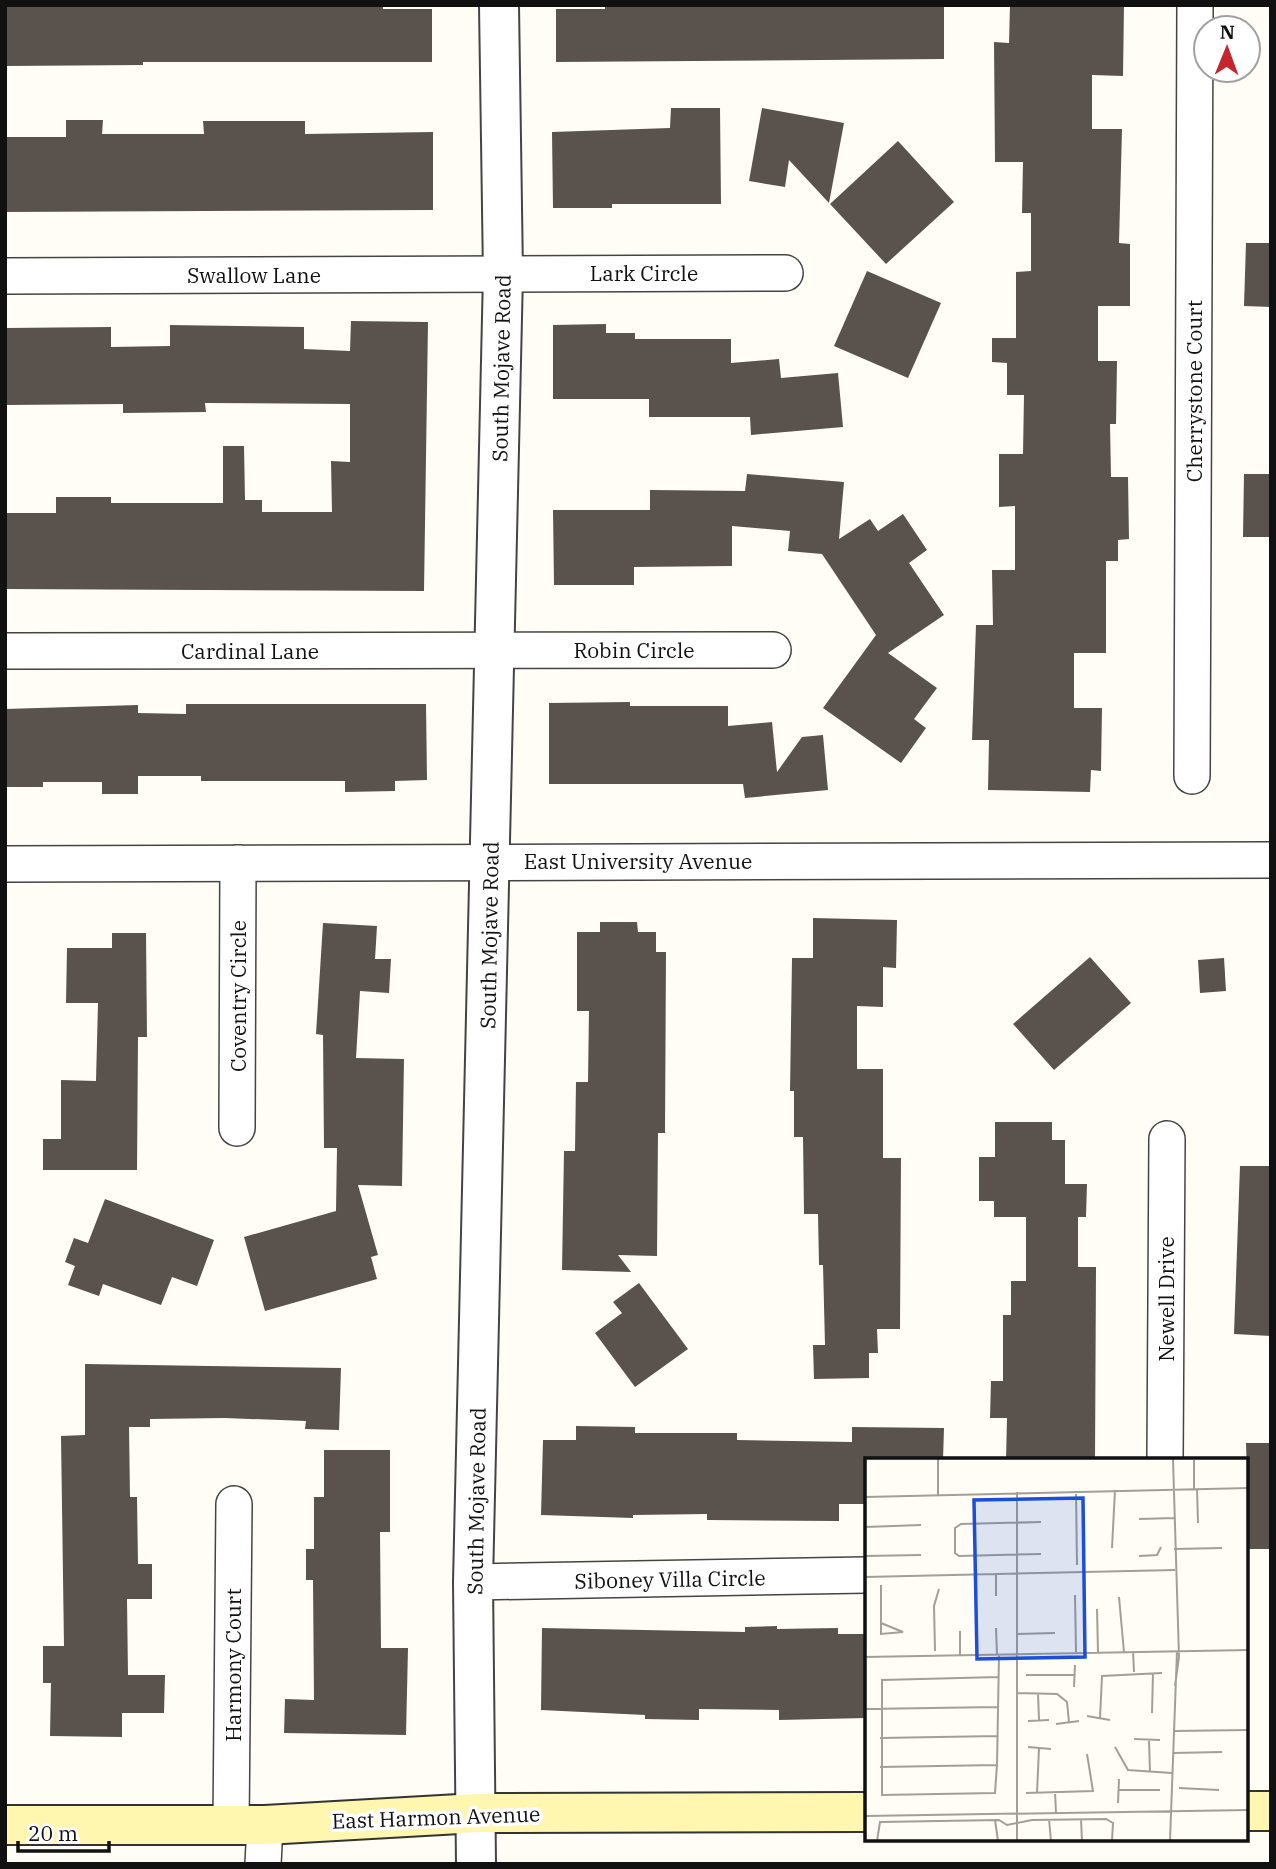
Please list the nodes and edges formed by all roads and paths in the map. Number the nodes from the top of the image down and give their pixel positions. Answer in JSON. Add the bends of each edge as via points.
{"nodes":[{"id":1,"x":499,"y":5,"type":"edge"},
{"id":2,"x":1195,"y":5,"type":"edge"},
{"id":3,"x":785,"y":272,"type":"dead end"},
{"id":4,"x":503,"y":274,"type":"junction"},
{"id":5,"x":5,"y":276,"type":"edge"},
{"id":6,"x":495,"y":650,"type":"junction"},
{"id":7,"x":773,"y":650,"type":"dead end"},
{"id":8,"x":5,"y":651,"type":"edge"},
{"id":9,"x":1192,"y":776,"type":"dead end"},
{"id":10,"x":1271,"y":860,"type":"edge"},
{"id":11,"x":491,"y":861,"type":"junction"},
{"id":12,"x":238,"y":863,"type":"junction"},
{"id":13,"x":5,"y":864,"type":"edge"},
{"id":14,"x":237,"y":1128,"type":"dead end"},
{"id":15,"x":1167,"y":1139,"type":"dead end"},
{"id":16,"x":1165,"y":1458,"type":"edge"},
{"id":17,"x":234,"y":1504,"type":"dead end"},
{"id":18,"x":865,"y":1576,"type":"edge"},
{"id":19,"x":473,"y":1582,"type":"junction"},
{"id":20,"x":1248,"y":1811,"type":"edge"},
{"id":21,"x":1271,"y":1811,"type":"edge"},
{"id":22,"x":865,"y":1812,"type":"edge"},
{"id":23,"x":477,"y":1813,"type":"junction"},
{"id":24,"x":5,"y":1825,"type":"edge"},
{"id":25,"x":248,"y":1825,"type":"junction"},
{"id":26,"x":263,"y":1864,"type":"edge"},
{"id":27,"x":476,"y":1864,"type":"edge"}],
"edges":[{"from":1,"to":4,"type":"street","name":"South Mojave Road"},
{"from":2,"to":9,"type":"street","name":"Cherrystone Court"},
{"from":3,"to":4,"type":"street","name":"Lark Circle"},
{"from":4,"to":5,"type":"street","name":"Swallow Lane"},
{"from":4,"to":6,"type":"street","name":"South Mojave Road"},
{"from":6,"to":7,"type":"street","name":"Robin Circle"},
{"from":6,"to":8,"type":"street","name":"Cardinal Lane"},
{"from":6,"to":11,"type":"street","name":"South Mojave Road"},
{"from":10,"to":11,"type":"street","name":"East University Avenue"},
{"from":11,"to":12,"type":"street","name":"East University Avenue"},
{"from":11,"to":19,"type":"street","name":"South Mojave Road"},
{"from":12,"to":13,"type":"street","name":"East University Avenue"},
{"from":12,"to":14,"type":"street","name":"Coventry Circle"},
{"from":15,"to":16,"type":"street","name":"Newell Drive"},
{"from":17,"to":25,"type":"street","name":"Harmony Court"},
{"from":18,"to":19,"type":"street","name":"Siboney Villa Circle"},
{"from":19,"to":23,"type":"street","name":"South Mojave Road"},
{"from":20,"to":21,"type":"main road"},
{"from":22,"to":23,"type":"main road","name":"East Harmon Avenue"},
{"from":23,"to":25,"type":"main road","name":"East Harmon Avenue"},
{"from":23,"to":27,"type":"street","name":"South Mojave Road"},
{"from":24,"to":25,"type":"main road","name":"East Harmon Avenue"},
{"from":25,"to":26,"type":"street","name":"Harmony Court"}]}
